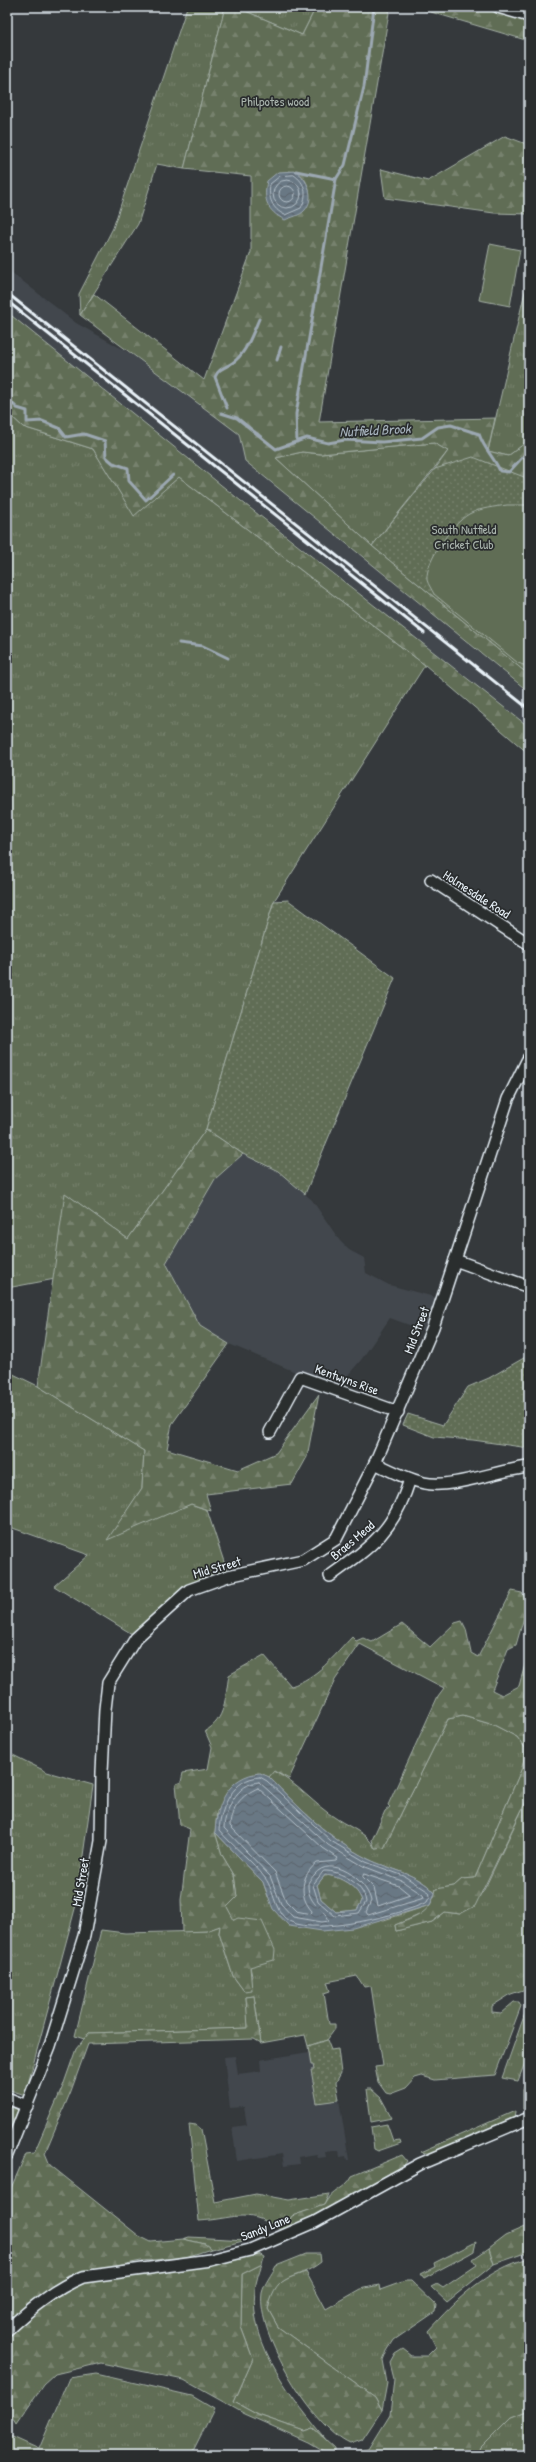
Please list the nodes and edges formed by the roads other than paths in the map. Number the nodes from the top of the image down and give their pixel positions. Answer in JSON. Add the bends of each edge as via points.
{"nodes":[{"id":1,"x":498,"y":7,"type":"edge"},
{"id":2,"x":529,"y":16,"type":"edge"},
{"id":3,"x":431,"y":880,"type":"dead end"},
{"id":4,"x":529,"y":944,"type":"edge"},
{"id":5,"x":529,"y":1057,"type":"edge"},
{"id":6,"x":455,"y":1260,"type":"junction"},
{"id":7,"x":529,"y":1287,"type":"edge"},
{"id":8,"x":398,"y":1412,"type":"junction"},
{"id":9,"x":270,"y":1432,"type":"dead end"},
{"id":10,"x":376,"y":1463,"type":"junction"},
{"id":11,"x":529,"y":1467,"type":"edge"},
{"id":12,"x":410,"y":1479,"type":"junction"},
{"id":13,"x":330,"y":1576,"type":"dead end"},
{"id":14,"x":7,"y":2098,"type":"edge"},
{"id":15,"x":27,"y":2106,"type":"junction"},
{"id":16,"x":529,"y":2118,"type":"edge"},
{"id":17,"x":7,"y":2155,"type":"edge"},
{"id":18,"x":7,"y":2330,"type":"edge"}],
"edges":[{"from":1,"to":2,"type":"street"},
{"from":3,"to":4,"type":"street","name":"Holmesdale Road"},
{"from":5,"to":6,"type":"street","name":"Mid Street","via":[[508,1099]]},
{"from":6,"to":7,"type":"street"},
{"from":6,"to":8,"type":"street","name":"Mid Street","via":[[434,1326]]},
{"from":8,"to":9,"type":"street","name":"Kentwyns Rise","via":[[300,1377]]},
{"from":8,"to":10,"type":"street","name":"Mid Street"},
{"from":10,"to":12,"type":"street"},
{"from":10,"to":15,"type":"street","name":"Mid Street","via":[[336,1539],[303,1560],[228,1576],[189,1590],[136,1638],[108,1683],[102,1764],[101,1841],[84,1936],[50,2046]]},
{"from":11,"to":12,"type":"street","via":[[449,1483],[425,1484]]},
{"from":12,"to":13,"type":"street","name":"Braes Mead","via":[[401,1505],[385,1532]]},
{"from":14,"to":15,"type":"street"},
{"from":15,"to":17,"type":"street","name":"Mid Street"},
{"from":16,"to":18,"type":"street","name":"Sandy Lane","via":[[420,2164],[315,2222],[250,2250],[210,2260],[83,2276],[65,2284],[35,2305]]}]}
